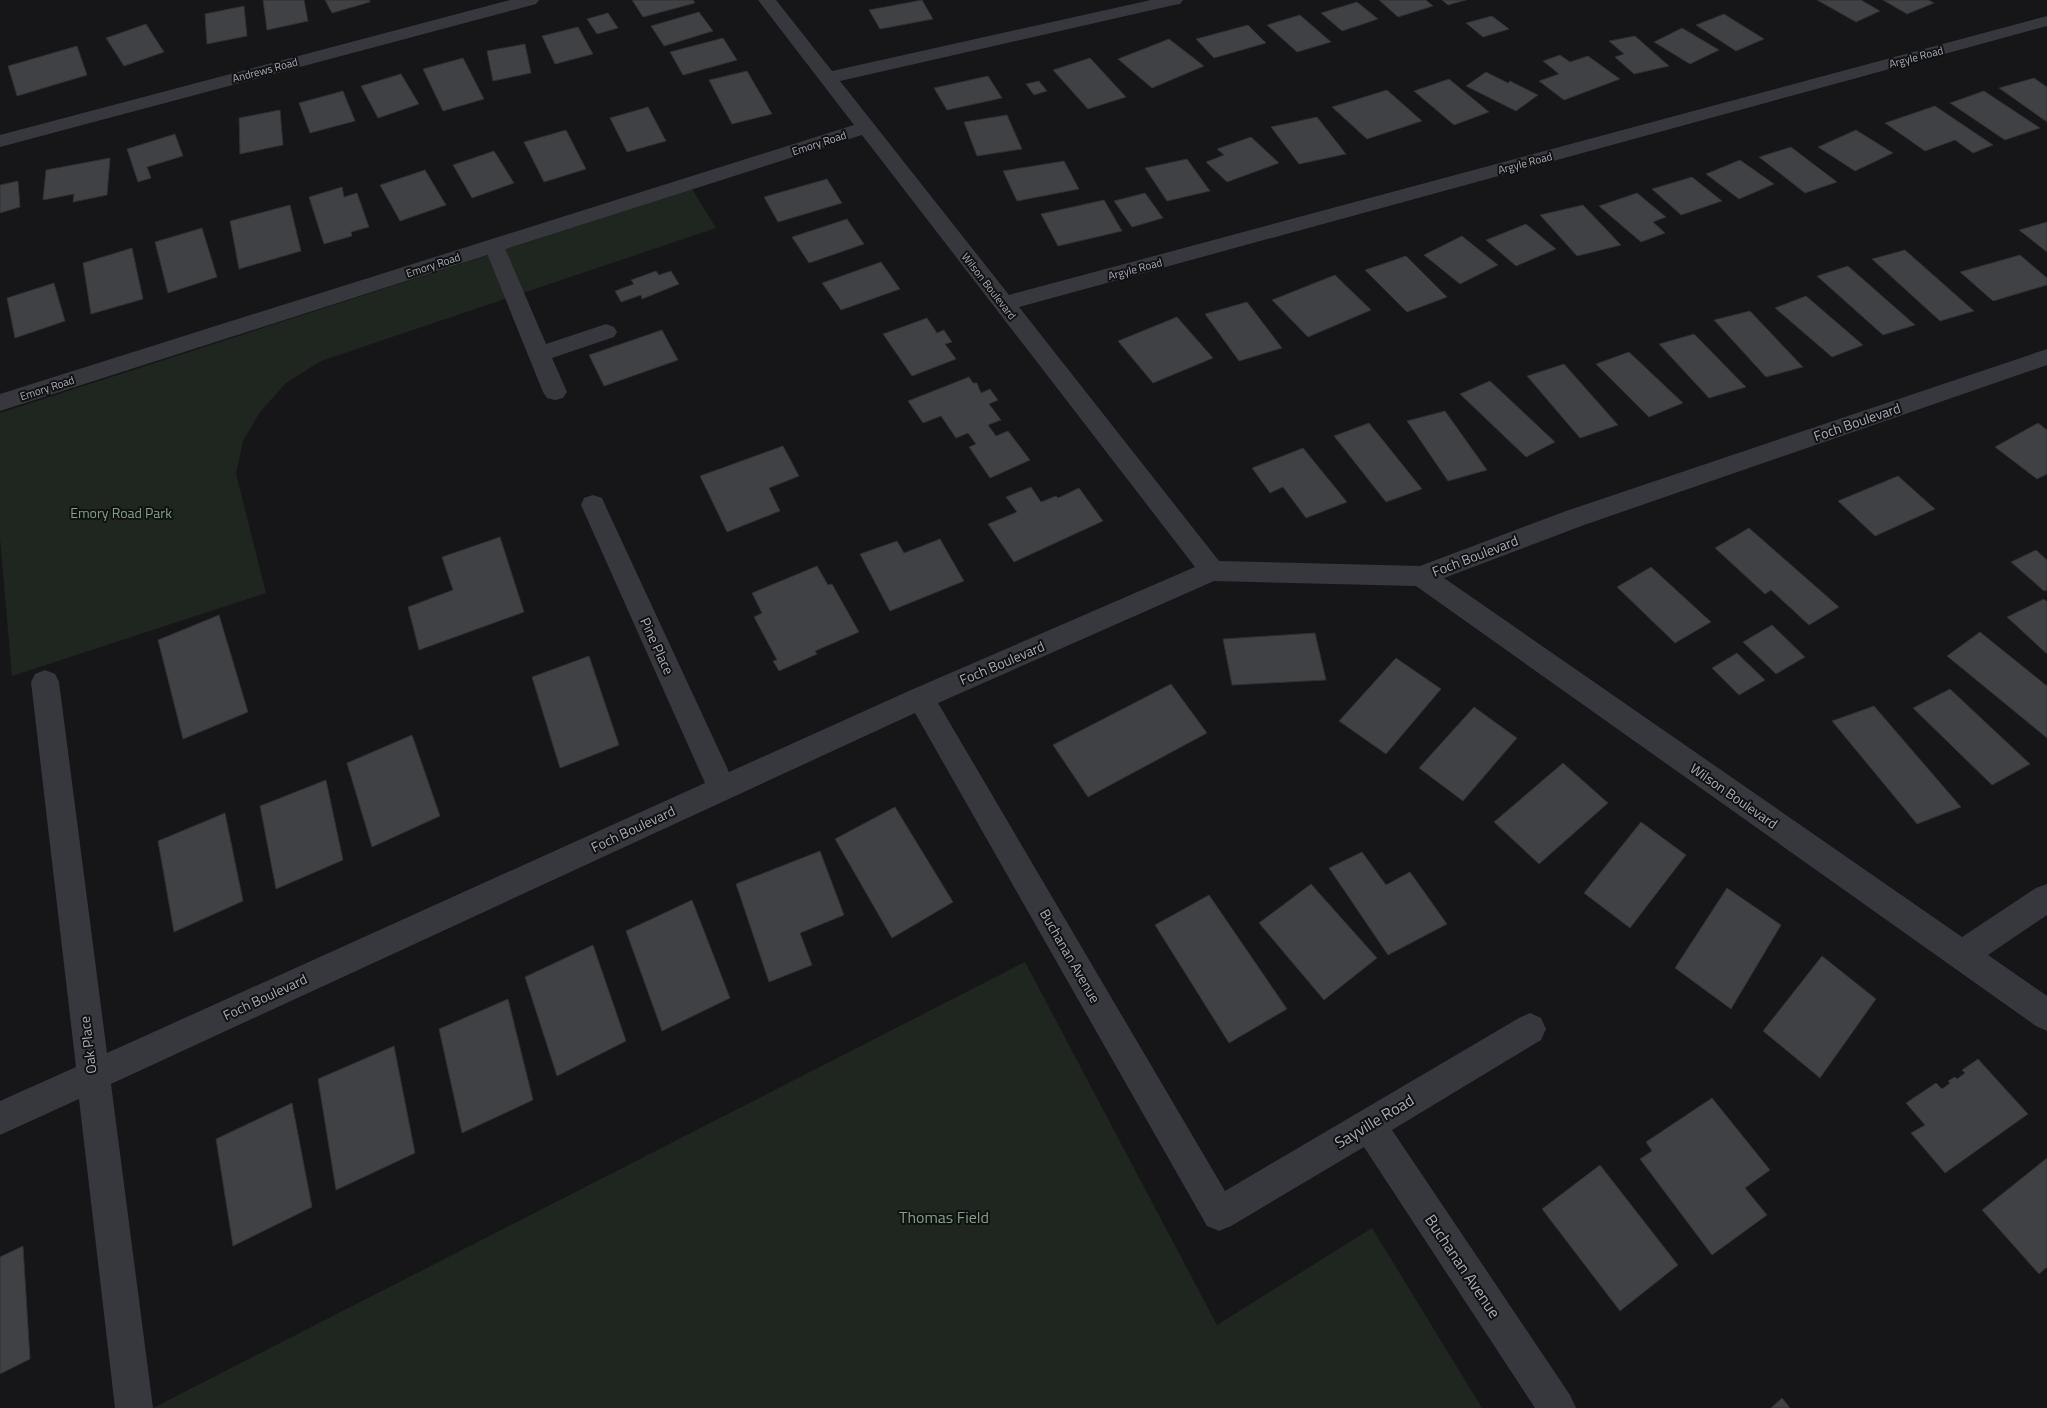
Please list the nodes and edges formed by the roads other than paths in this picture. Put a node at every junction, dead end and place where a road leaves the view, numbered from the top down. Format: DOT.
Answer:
graph roads {
  1 [pos="530,0"];
  2 [pos="767,0"];
  3 [pos="1174,0"];
  4 [pos="2047,21"];
  5 [pos="828,78"];
  6 [pos="866,128"];
  7 [pos="0,141"];
  8 [pos="494,246"];
  9 [pos="1004,304"];
  10 [pos="606,332"];
  11 [pos="539,354"];
  12 [pos="2047,357"];
  13 [pos="555,392"];
  14 [pos="0,403"];
  15 [pos="593,505"];
  16 [pos="1212,572"];
  17 [pos="1421,576"];
  18 [pos="45,682"];
  19 [pos="921,698"];
  20 [pos="722,788"];
  21 [pos="2047,898"];
  22 [pos="1961,955"];
  23 [pos="2047,1015"];
  24 [pos="1530,1029"];
  25 [pos="92,1076"];
  26 [pos="0,1118"];
  27 [pos="1369,1125"];
  28 [pos="1219,1214"];
  29 [pos="134,1408"];
  30 [pos="1557,1408"];
  1 -- 7 [label="street, Andrews Road"];
  2 -- 5 [label="street, Wilson Boulevard"];
  3 -- 5 [label="street"];
  4 -- 9 [label="street, Argyle Road"];
  5 -- 6 [label="street, Wilson Boulevard"];
  6 -- 8 [label="street, Emory Road"];
  6 -- 9 [label="street, Wilson Boulevard"];
  8 -- 11 [label="street"];
  8 -- 14 [label="street, Emory Road"];
  9 -- 16 [label="street, Wilson Boulevard"];
  10 -- 11 [label="street"];
  11 -- 13 [label="street"];
  12 -- 17 [label="street, Foch Boulevard"];
  15 -- 20 [label="street, Pine Place"];
  16 -- 17 [label="street, Foch Boulevard"];
  16 -- 19 [label="street, Foch Boulevard"];
  17 -- 22 [label="street, Wilson Boulevard"];
  18 -- 25 [label="street, Oak Place"];
  19 -- 20 [label="street, Foch Boulevard"];
  19 -- 28 [label="street, Buchanan Avenue"];
  20 -- 25 [label="street, Foch Boulevard"];
  21 -- 22 [label="street"];
  22 -- 23 [label="street, Wilson Boulevard"];
  24 -- 27 [label="street, Sayville Road"];
  25 -- 26 [label="street, Foch Boulevard"];
  25 -- 29 [label="street, Oak Place"];
  27 -- 28 [label="street, Sayville Road"];
  27 -- 30 [label="street, Buchanan Avenue"];
}
